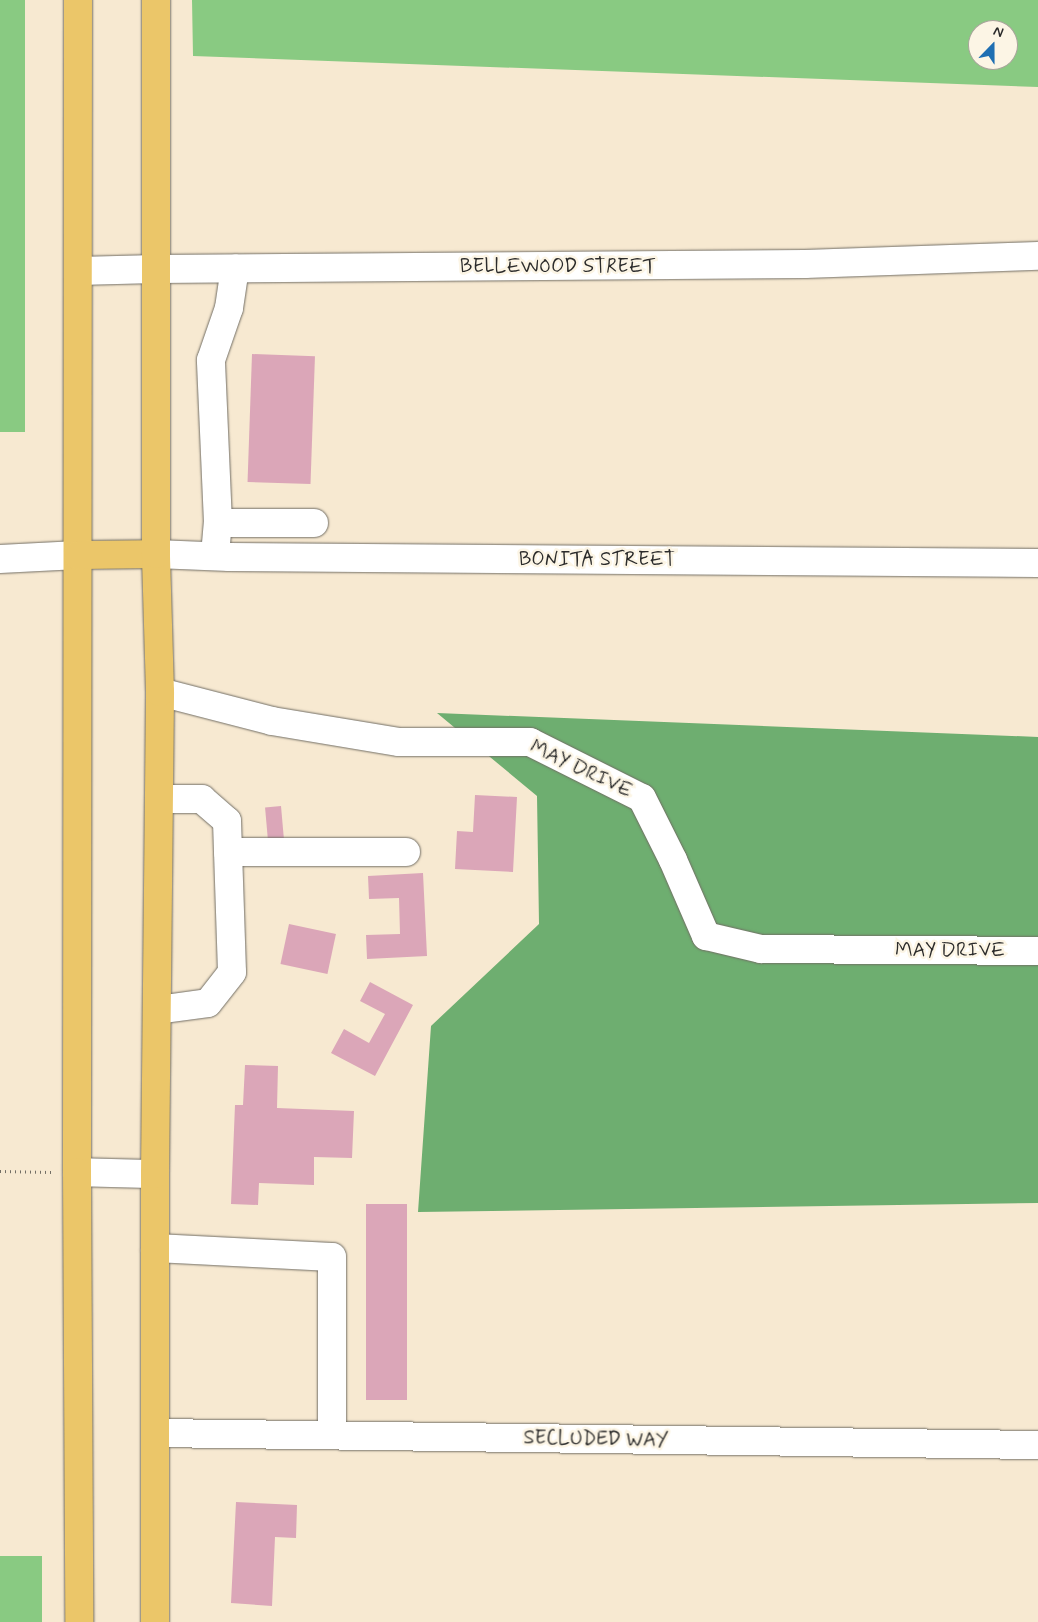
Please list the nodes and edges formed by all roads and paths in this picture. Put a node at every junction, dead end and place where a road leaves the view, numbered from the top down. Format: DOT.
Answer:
graph roads {
  1 [pos="78,0"];
  2 [pos="156,0"];
  3 [pos="1038,256"];
  4 [pos="156,268"];
  5 [pos="235,268"];
  6 [pos="78,271"];
  7 [pos="218,523"];
  8 [pos="314,523"];
  9 [pos="78,554"];
  10 [pos="156,554"];
  11 [pos="215,555"];
  12 [pos="0,559"];
  13 [pos="1038,562"];
  14 [pos="160,692"];
  15 [pos="159,799"];
  16 [pos="228,852"];
  17 [pos="406,852"];
  18 [pos="1038,951"];
  19 [pos="157,1010"];
  20 [pos="0,1171"];
  21 [pos="77,1172"];
  22 [pos="155,1174"];
  23 [pos="155,1248"];
  24 [pos="155,1432"];
  25 [pos="332,1435"];
  26 [pos="1038,1445"];
  27 [pos="79,1622"];
  28 [pos="155,1622"];
  1 -- 6 [label="main road"];
  2 -- 4 [label="main road"];
  3 -- 5 [label="street, BELLEWOOD STREET"];
  4 -- 5 [label="street, BELLEWOOD STREET"];
  4 -- 6 [label="street, BELLEWOOD STREET"];
  4 -- 10 [label="main road"];
  5 -- 7 [label="street"];
  6 -- 9 [label="main road"];
  7 -- 8 [label="street"];
  7 -- 11 [label="street"];
  9 -- 10 [label="main road"];
  9 -- 12 [label="street"];
  9 -- 21 [label="main road"];
  10 -- 11 [label="street, BONITA STREET"];
  10 -- 14 [label="main road"];
  11 -- 13 [label="street, BONITA STREET"];
  14 -- 15 [label="main road"];
  14 -- 18 [label="street, MAY DRIVE"];
  15 -- 16 [label="street"];
  15 -- 19 [label="main road"];
  16 -- 17 [label="street"];
  16 -- 19 [label="street"];
  19 -- 22 [label="main road"];
  20 -- 21 [label="path"];
  21 -- 22 [label="street"];
  21 -- 27 [label="main road"];
  22 -- 23 [label="main road"];
  23 -- 24 [label="main road"];
  23 -- 25 [label="street"];
  24 -- 25 [label="street, SECLUDED WAY"];
  24 -- 28 [label="main road"];
  25 -- 26 [label="street, SECLUDED WAY"];
}
